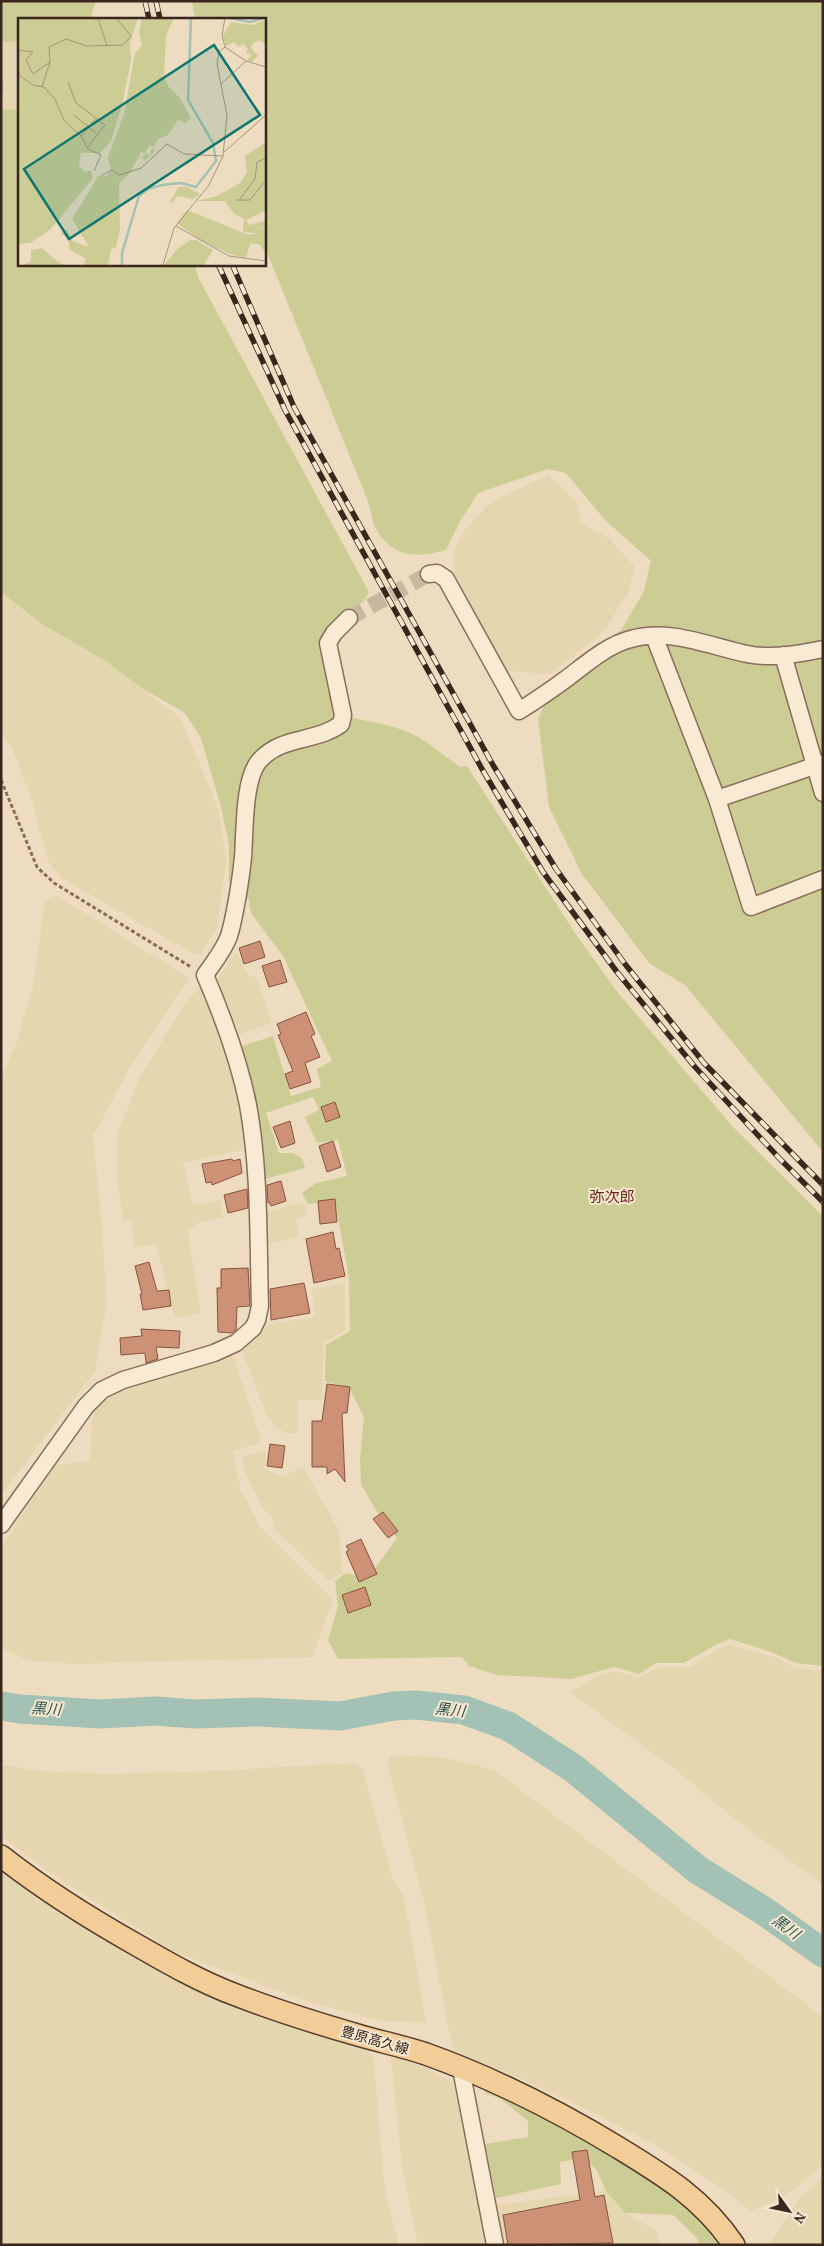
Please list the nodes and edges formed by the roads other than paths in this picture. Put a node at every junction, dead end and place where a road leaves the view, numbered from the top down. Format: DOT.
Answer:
graph roads {
  1 [pos="429,574"];
  2 [pos="349,618"];
  3 [pos="654,636"];
  4 [pos="823,649"];
  5 [pos="784,655"];
  6 [pos="818,764"];
  7 [pos="823,792"];
  8 [pos="717,799"];
  9 [pos="823,878"];
  10 [pos="1,1525"];
  11 [pos="1,1856"];
  12 [pos="461,2069"];
  13 [pos="495,2245"];
  14 [pos="734,2245"];
  1 -- 3 [label="street"];
  2 -- 10 [label="street"];
  3 -- 5 [label="street"];
  3 -- 8 [label="street"];
  4 -- 5 [label="street"];
  5 -- 6 [label="street"];
  6 -- 7 [label="street"];
  6 -- 8 [label="street"];
  8 -- 9 [label="street"];
  11 -- 12 [label="main road, 豊原高久線"];
  12 -- 13 [label="street"];
  12 -- 14 [label="main road, 豊原高久線"];
}
